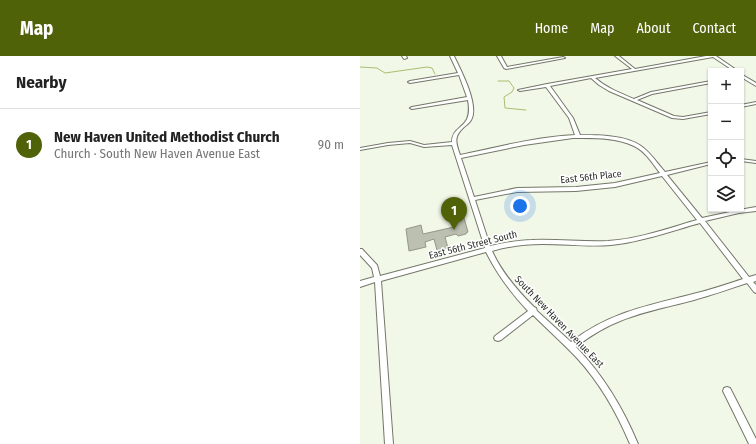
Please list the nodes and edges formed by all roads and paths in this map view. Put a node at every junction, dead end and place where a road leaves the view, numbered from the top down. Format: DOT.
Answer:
graph roads {
  1 [pos="452,56"];
  2 [pos="499,56"];
  3 [pos="617,56"];
  4 [pos="713,56"];
  5 [pos="562,57"];
  6 [pos="731,68"];
  7 [pos="635,70"];
  8 [pos="460,74"];
  9 [pos="592,77"];
  10 [pos="744,77"];
  11 [pos="410,82"];
  12 [pos="708,83"];
  13 [pos="546,85"];
  14 [pos="756,85"];
  15 [pos="520,90"];
  16 [pos="470,98"];
  17 [pos="634,100"];
  18 [pos="756,103"];
  19 [pos="744,105"];
  20 [pos="412,108"];
  21 [pos="708,113"];
  22 [pos="578,136"];
  23 [pos="454,142"];
  24 [pos="360,149"];
  25 [pos="459,157"];
  26 [pos="744,160"];
  27 [pos="756,162"];
  28 [pos="708,163"];
  29 [pos="664,174"];
  30 [pos="472,199"];
  31 [pos="756,209"];
  32 [pos="702,221"];
  33 [pos="488,249"];
  34 [pos="360,251"];
  35 [pos="756,278"];
  36 [pos="378,279"];
  37 [pos="748,280"];
  38 [pos="360,284"];
  39 [pos="756,290"];
  40 [pos="534,310"];
  41 [pos="498,338"];
  42 [pos="571,347"];
  43 [pos="727,391"];
  44 [pos="389,444"];
  45 [pos="634,444"];
  46 [pos="754,444"];
  1 -- 8 [label="street"];
  2 -- 5 [label="street"];
  3 -- 7 [label="street"];
  4 -- 6 [label="street"];
  4 -- 7 [label="street"];
  7 -- 9 [label="street"];
  8 -- 11 [label="street"];
  8 -- 16 [label="street"];
  9 -- 13 [label="street"];
  9 -- 17 [label="street"];
  10 -- 14 [label="street"];
  12 -- 17 [label="street"];
  13 -- 15 [label="street"];
  13 -- 22 [label="street"];
  16 -- 20 [label="street"];
  16 -- 23 [label="street"];
  17 -- 21 [label="street"];
  18 -- 19 [label="street"];
  22 -- 25 [label="street"];
  22 -- 29 [label="street"];
  23 -- 24 [label="street"];
  23 -- 25 [label="street, South New Haven Avenue East"];
  25 -- 30 [label="street, South New Haven Avenue East"];
  26 -- 27 [label="street"];
  28 -- 29 [label="street, East 56th Place"];
  29 -- 30 [label="street, East 56th Place"];
  29 -- 32 [label="street"];
  30 -- 33 [label="street, South New Haven Avenue East"];
  31 -- 32 [label="street, East 56th Street South"];
  32 -- 33 [label="street, East 56th Street South"];
  32 -- 37 [label="street"];
  33 -- 36 [label="street, East 56th Street South"];
  33 -- 40 [label="street, South New Haven Avenue East"];
  34 -- 36 [label="street"];
  35 -- 37 [label="street"];
  36 -- 38 [label="street, East 56th Street South"];
  36 -- 44 [label="street"];
  37 -- 39 [label="street"];
  37 -- 42 [label="street"];
  40 -- 41 [label="street"];
  40 -- 42 [label="street, South New Haven Avenue East"];
  42 -- 45 [label="street, South New Haven Avenue East"];
  43 -- 46 [label="street"];
}
